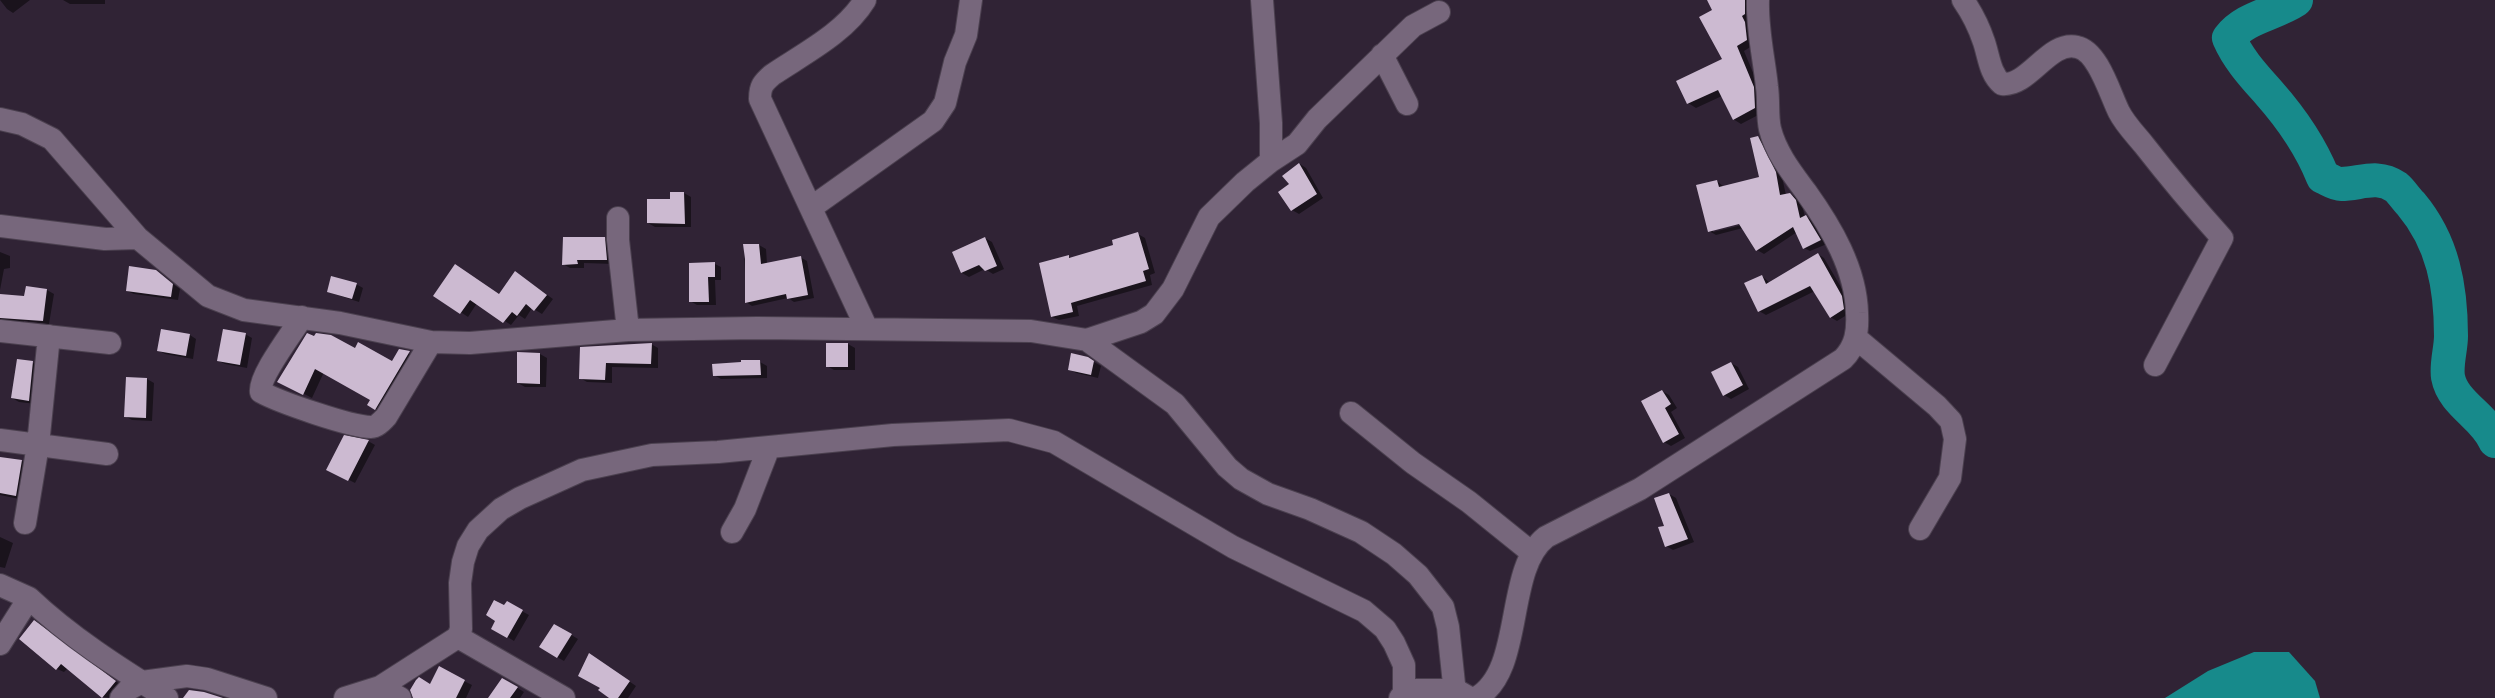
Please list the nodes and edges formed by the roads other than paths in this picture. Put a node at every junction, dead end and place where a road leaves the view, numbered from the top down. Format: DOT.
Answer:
graph roads {
  1 [pos="865,0"];
  2 [pos="971,0"];
  3 [pos="1262,0"];
  4 [pos="1758,0"];
  5 [pos="1963,0"];
  6 [pos="1440,12"];
  7 [pos="1382,55"];
  8 [pos="1407,104"];
  9 [pos="0,119"];
  10 [pos="1271,161"];
  11 [pos="812,207"];
  12 [pos="618,218"];
  13 [pos="0,226"];
  14 [pos="138,238"];
  15 [pos="302,317"];
  16 [pos="628,330"];
  17 [pos="867,330"];
  18 [pos="0,331"];
  19 [pos="49,336"];
  20 [pos="1856,338"];
  21 [pos="1087,340"];
  22 [pos="110,342"];
  23 [pos="431,342"];
  24 [pos="2155,365"];
  25 [pos="1351,413"];
  26 [pos="0,440"];
  27 [pos="38,445"];
  28 [pos="769,447"];
  29 [pos="107,454"];
  30 [pos="25,523"];
  31 [pos="1920,529"];
  32 [pos="732,532"];
  33 [pos="1531,552"];
  34 [pos="0,585"];
  35 [pos="29,598"];
  36 [pos="458,637"];
  37 [pos="0,644"];
  38 [pos="142,682"];
  39 [pos="380,687"];
  40 [pos="1402,695"];
  41 [pos="1468,696"];
  42 [pos="121,698"];
  43 [pos="167,698"];
  44 [pos="266,698"];
  45 [pos="345,698"];
  46 [pos="400,698"];
  47 [pos="564,698"];
  1 -- 11 [label="street"];
  2 -- 11 [label="street"];
  3 -- 10 [label="street"];
  4 -- 20 [label="street"];
  5 -- 24 [label="street"];
  6 -- 7 [label="street"];
  7 -- 8 [label="street"];
  7 -- 10 [label="street"];
  9 -- 14 [label="street"];
  10 -- 21 [label="street"];
  11 -- 17 [label="street"];
  12 -- 16 [label="street"];
  13 -- 14 [label="street"];
  14 -- 15 [label="street"];
  15 -- 23 [label="street"];
  15 -- 23 [label="street"];
  16 -- 17 [label="street"];
  16 -- 23 [label="street"];
  17 -- 21 [label="street"];
  18 -- 19 [label="street"];
  19 -- 22 [label="street"];
  19 -- 27 [label="street"];
  20 -- 31 [label="street"];
  20 -- 33 [label="street"];
  21 -- 41 [label="street"];
  25 -- 33 [label="street"];
  26 -- 27 [label="street"];
  27 -- 29 [label="street"];
  27 -- 30 [label="street"];
  28 -- 32 [label="street"];
  28 -- 36 [label="street"];
  28 -- 40 [label="street"];
  33 -- 41 [label="street"];
  34 -- 35 [label="street"];
  35 -- 37 [label="street"];
  35 -- 38 [label="street"];
  36 -- 39 [label="street"];
  36 -- 47 [label="street"];
  38 -- 42 [label="street"];
  38 -- 43 [label="street"];
  38 -- 44 [label="street"];
  39 -- 45 [label="street"];
  39 -- 46 [label="street"];
  40 -- 41 [label="street"];
}
